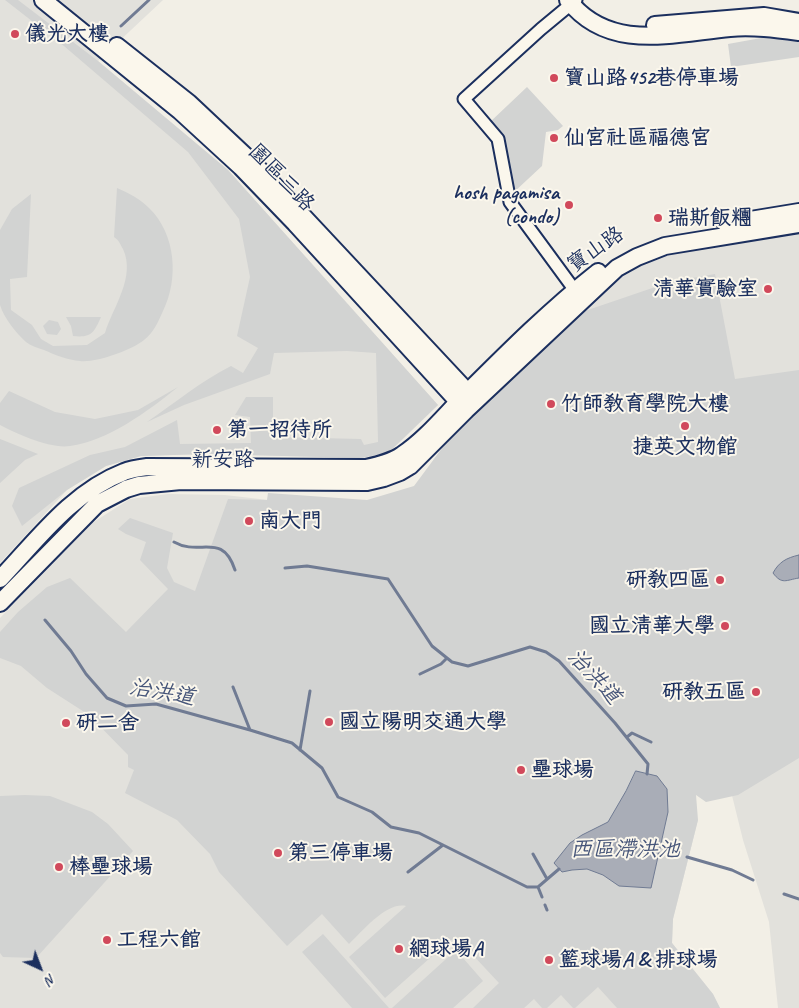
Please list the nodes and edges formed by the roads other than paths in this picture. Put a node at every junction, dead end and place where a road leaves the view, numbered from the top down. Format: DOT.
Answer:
graph roads {
  1 [pos="42,0"];
  2 [pos="60,0"];
  3 [pos="573,1"];
  4 [pos="799,22"];
  5 [pos="799,32"];
  6 [pos="799,212"];
  7 [pos="799,224"];
  8 [pos="579,296"];
  9 [pos="467,401"];
  10 [pos="0,579"];
  11 [pos="0,603"];
  1 -- 9 [label="street, 園區三路"];
  2 -- 9 [label="street, 園區三路"];
  3 -- 4 [label="street"];
  3 -- 5 [label="street"];
  3 -- 8 [label="street"];
  6 -- 8 [label="street, 寶山路"];
  7 -- 8 [label="street, 寶山路"];
  8 -- 9 [label="street, 寶山路"];
  9 -- 10 [label="street, 新安路"];
  9 -- 11 [label="street, 新安路"];
}
